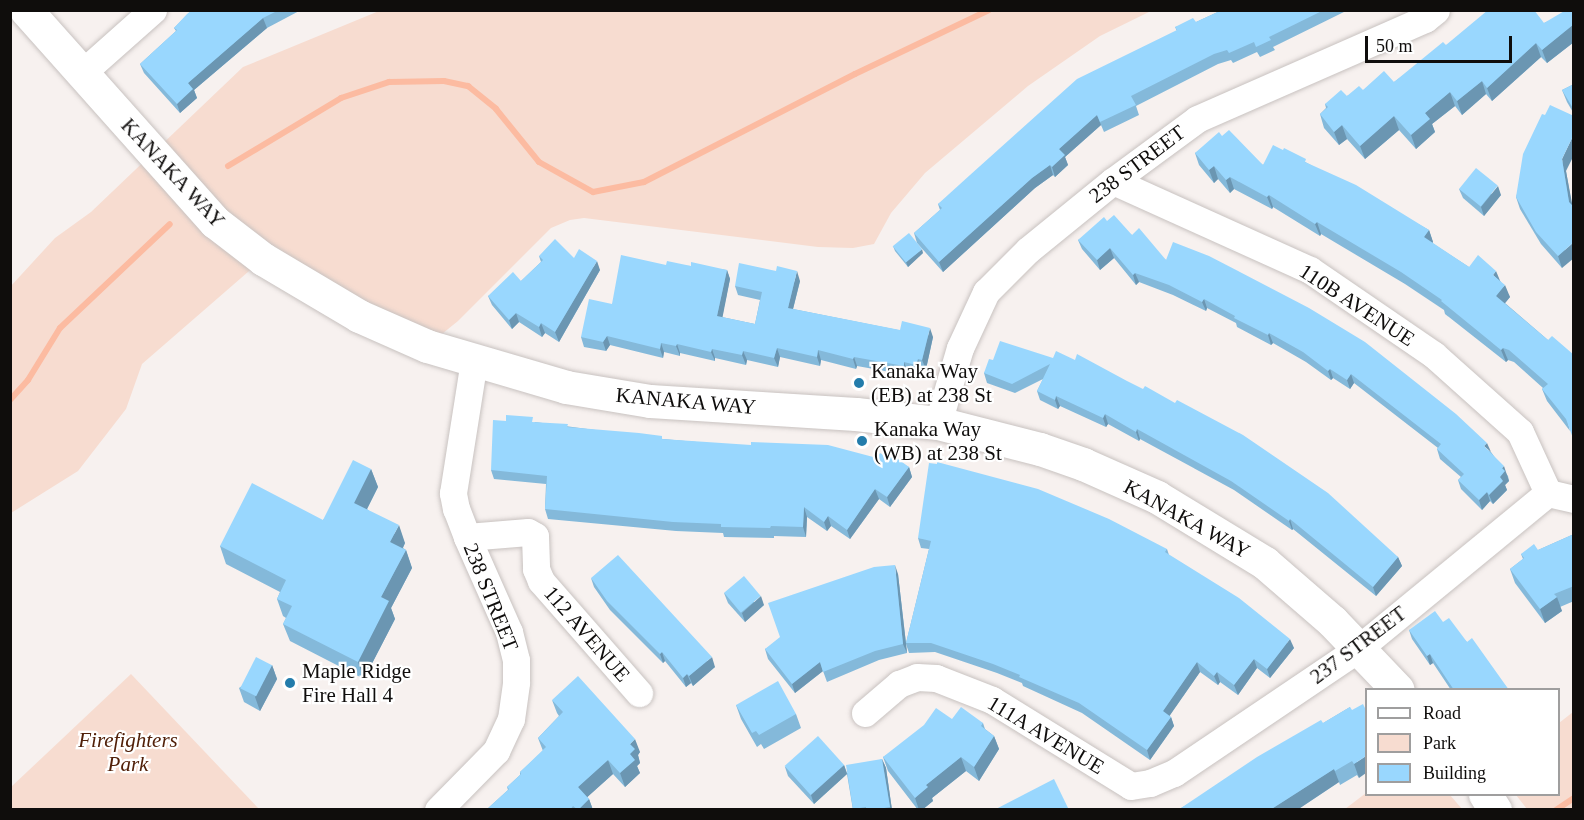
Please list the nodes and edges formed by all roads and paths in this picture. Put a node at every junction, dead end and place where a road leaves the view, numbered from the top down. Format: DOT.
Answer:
graph roads {
  1 [pos="26,10"];
  2 [pos="153,10"];
  3 [pos="1436,10"];
  4 [pos="82,73"];
  5 [pos="1113,181"];
  6 [pos="474,361"];
  7 [pos="938,423"];
  8 [pos="1561,496"];
  9 [pos="467,537"];
  10 [pos="1359,648"];
  11 [pos="1396,688"];
  12 [pos="639,693"];
  13 [pos="865,713"];
  14 [pos="1131,786"];
  15 [pos="1486,796"];
  16 [pos="438,810"];
  17 [pos="1495,810"];
  1 -- 4 [label="main road, KANAKA WAY"];
  2 -- 4 [label="street"];
  3 -- 5 [label="street, 238 STREET"];
  4 -- 6 [label="main road, KANAKA WAY"];
  5 -- 7 [label="street, 238 STREET"];
  5 -- 8 [label="street, 110B AVENUE"];
  6 -- 7 [label="main road, KANAKA WAY"];
  6 -- 9 [label="street, 238 STREET"];
  7 -- 10 [label="main road, KANAKA WAY"];
  8 -- 10 [label="street, 237 STREET"];
  9 -- 12 [label="street, 112 AVENUE"];
  9 -- 16 [label="street, 238 STREET"];
  10 -- 11 [label="main road, KANAKA WAY"];
  10 -- 14 [label="street, 237 STREET"];
  13 -- 14 [label="street, 111A AVENUE"];
  15 -- 17 [label="main road"];
}
